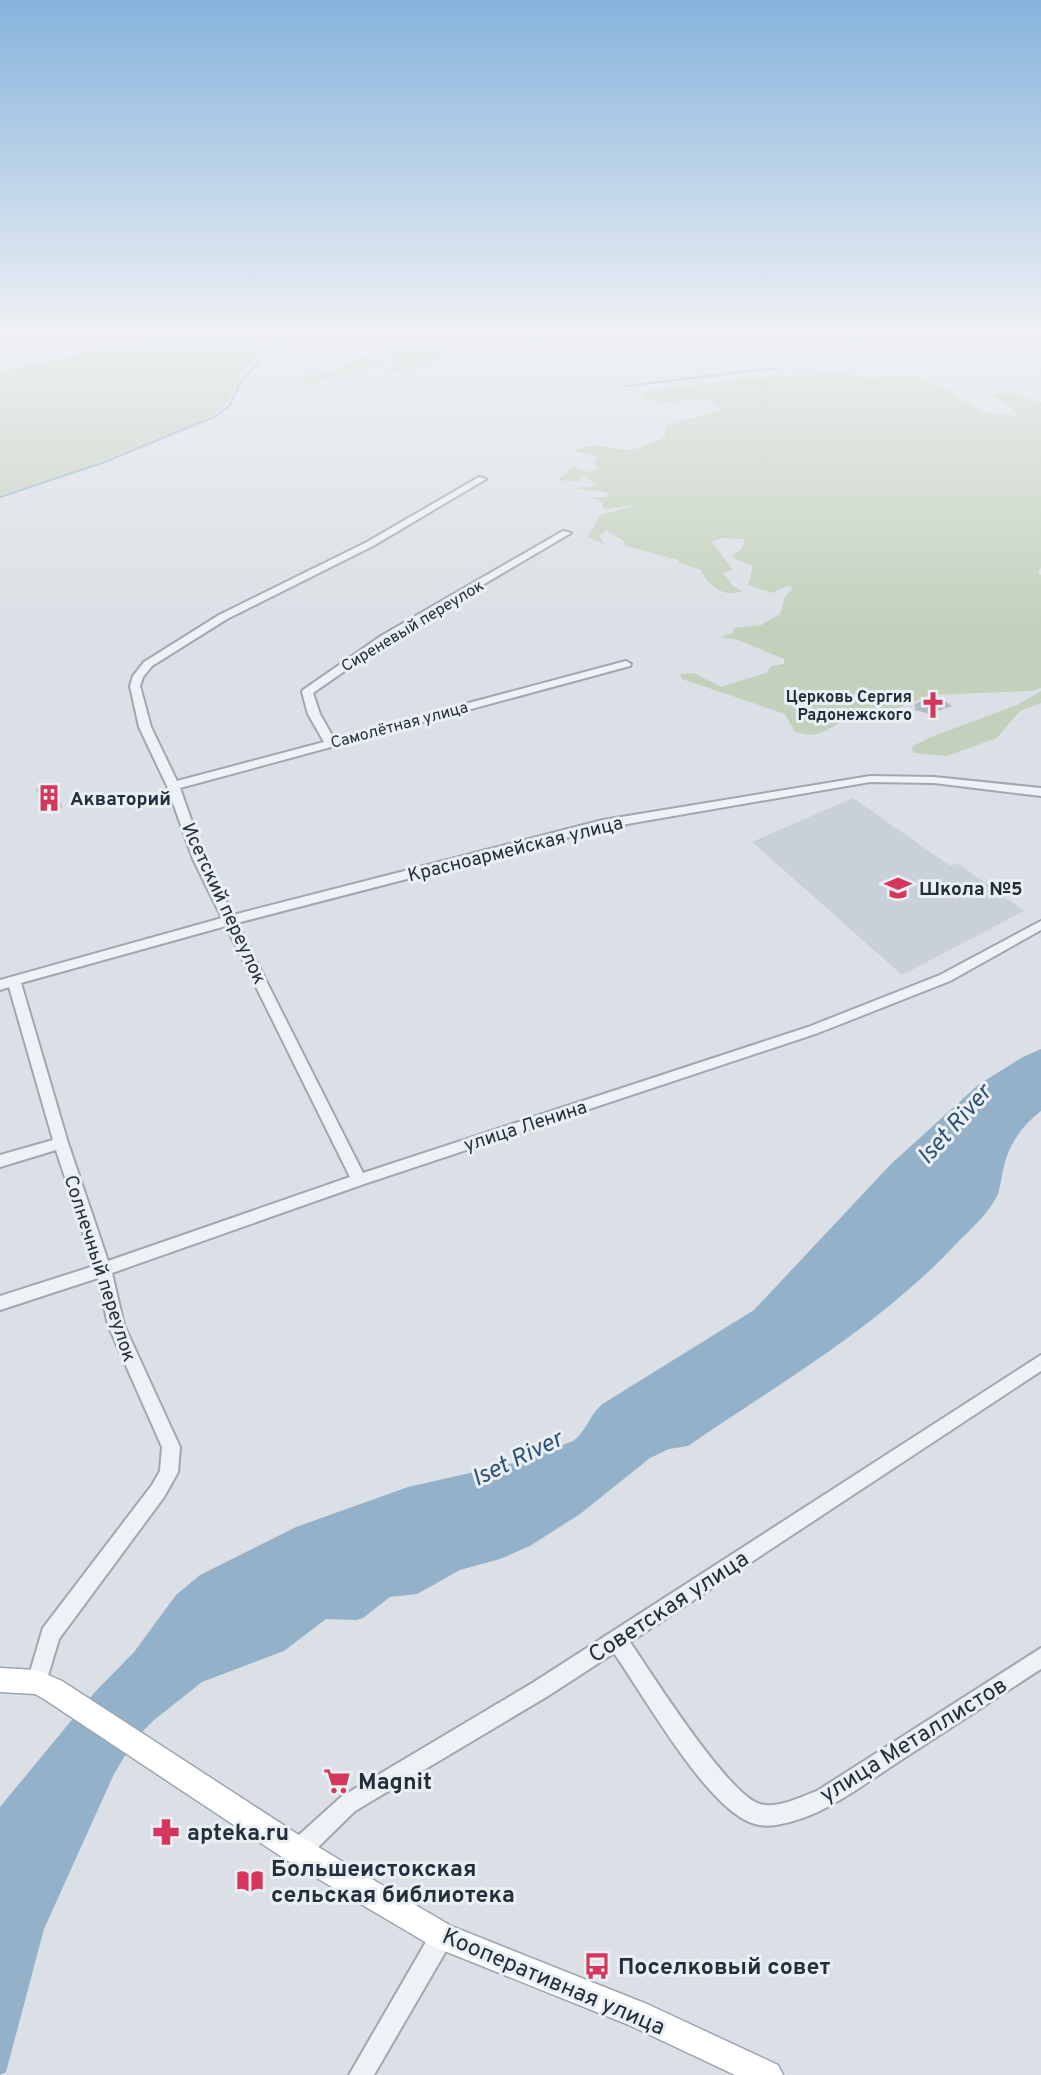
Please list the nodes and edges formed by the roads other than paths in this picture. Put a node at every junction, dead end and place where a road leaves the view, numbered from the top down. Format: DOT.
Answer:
graph roads {
  1 [pos="482,479"];
  2 [pos="566,533"];
  3 [pos="626,664"];
  4 [pos="330,742"];
  5 [pos="173,786"];
  6 [pos="1041,792"];
  7 [pos="231,920"];
  8 [pos="1041,925"];
  9 [pos="7,983"];
  10 [pos="61,1143"];
  11 [pos="0,1161"];
  12 [pos="359,1180"];
  13 [pos="102,1270"];
  14 [pos="0,1303"];
  15 [pos="1041,1362"];
  16 [pos="616,1639"];
  17 [pos="1041,1658"];
  18 [pos="0,1680"];
  19 [pos="45,1686"];
  20 [pos="298,1851"];
  21 [pos="442,1936"];
  22 [pos="360,2075"];
  23 [pos="768,2075"];
  1 -- 5 [label="street, Исетский переулок"];
  2 -- 4 [label="street, Сиреневый переулок"];
  3 -- 4 [label="street, Самолётная улица"];
  4 -- 5 [label="street, Самолётная улица"];
  5 -- 7 [label="street, Исетский переулок"];
  6 -- 7 [label="street, Красноармейская улица"];
  7 -- 9 [label="street, Красноармейская улица"];
  7 -- 12 [label="street, Исетский переулок"];
  8 -- 12 [label="street, улица Ленина"];
  9 -- 10 [label="street, Солнечный переулок"];
  10 -- 11 [label="street"];
  10 -- 13 [label="street, Солнечный переулок"];
  12 -- 13 [label="street, улица Ленина"];
  13 -- 14 [label="street, улица Ленина"];
  13 -- 19 [label="street, Солнечный переулок"];
  15 -- 16 [label="street, Советская улица"];
  16 -- 17 [label="street, улица Металлистов"];
  16 -- 20 [label="street, Советская улица"];
  18 -- 19 [label="main road"];
  19 -- 20 [label="main road, Кооперативная улица"];
  20 -- 21 [label="main road, Кооперативная улица"];
  21 -- 22 [label="street"];
  21 -- 23 [label="main road, Кооперативная улица"];
}
